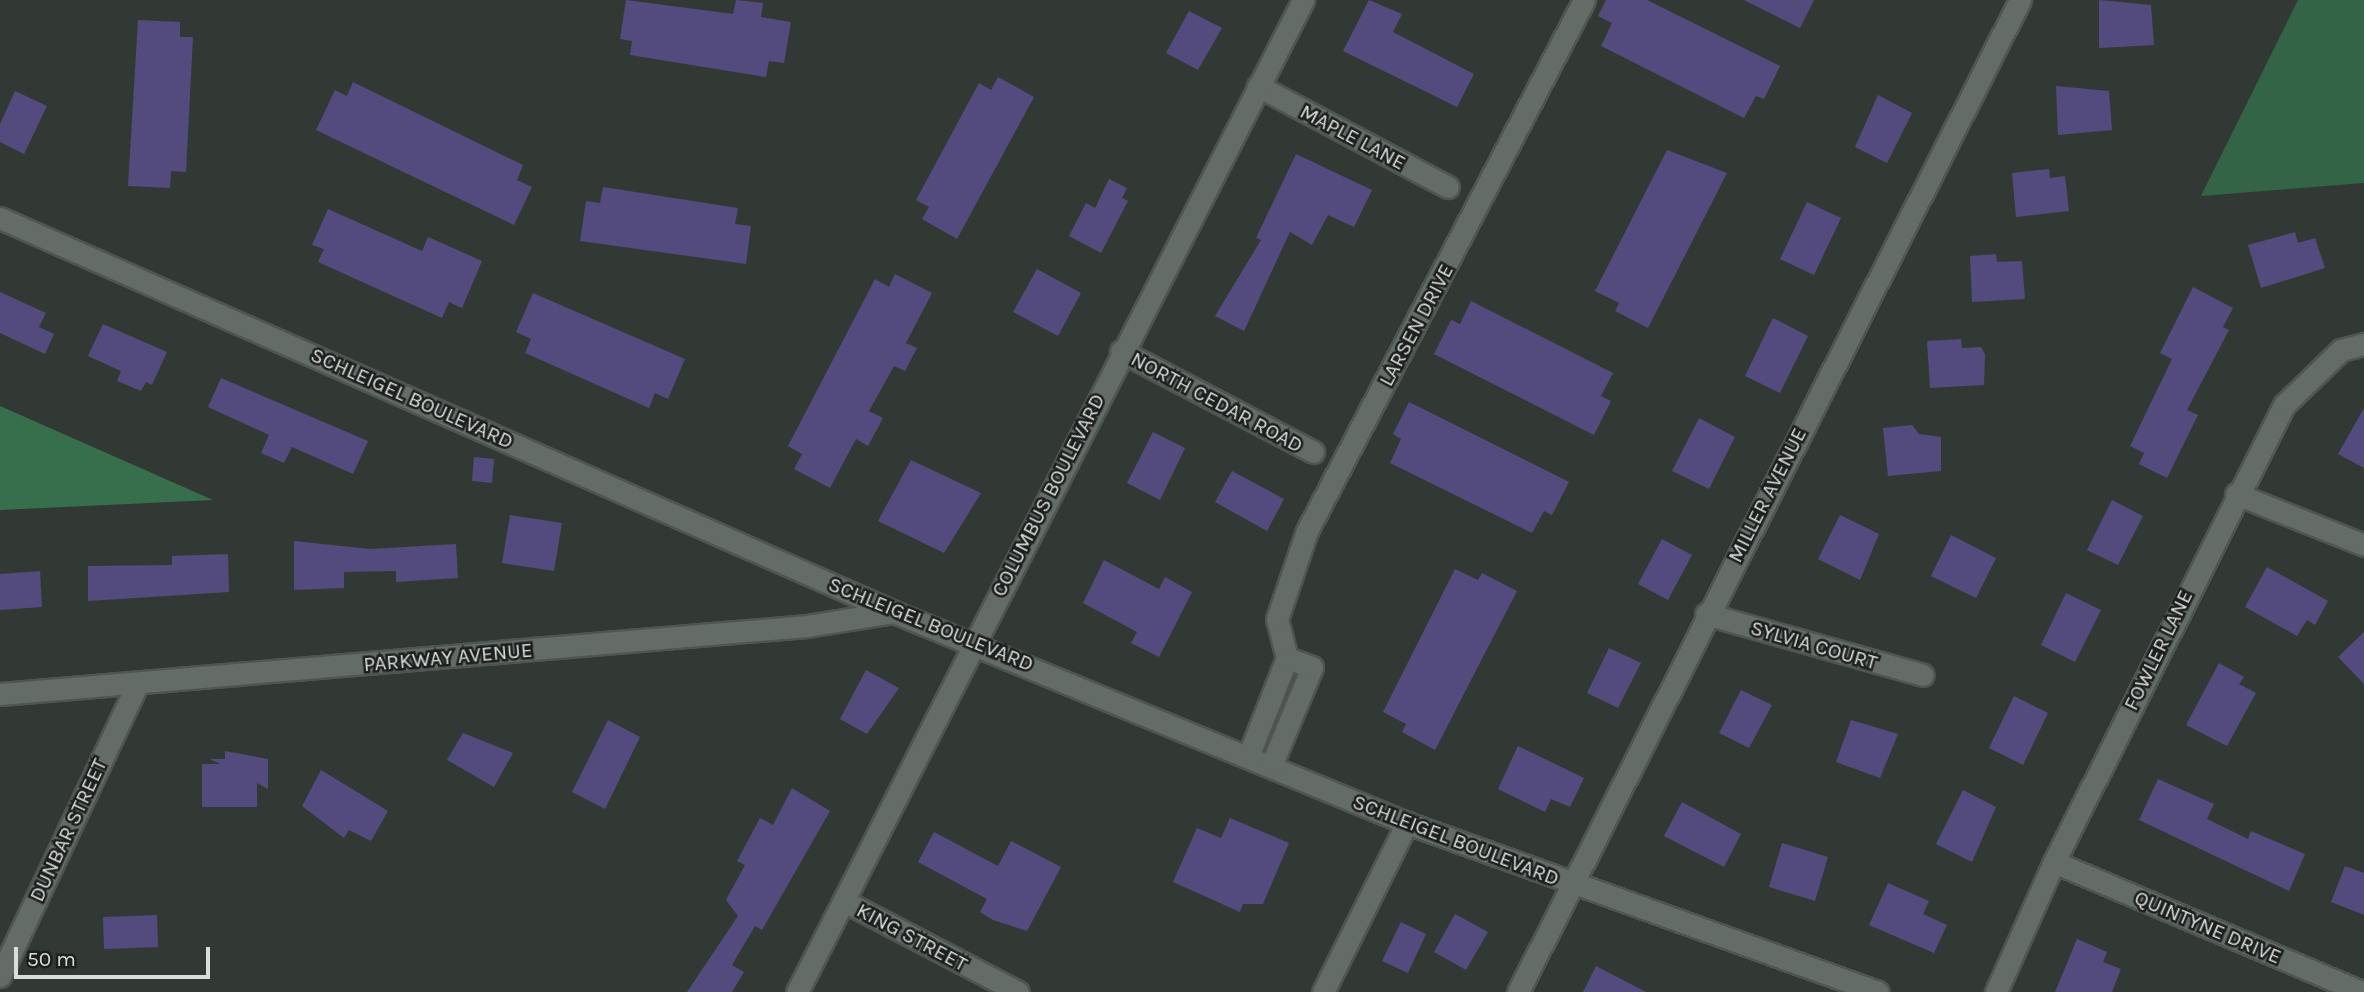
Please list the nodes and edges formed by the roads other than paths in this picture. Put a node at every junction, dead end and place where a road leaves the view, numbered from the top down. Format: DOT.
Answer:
graph roads {
  1 [pos="1303,0"];
  2 [pos="1584,0"];
  3 [pos="2020,0"];
  4 [pos="1258,86"];
  5 [pos="1448,187"];
  6 [pos="0,218"];
  7 [pos="2364,344"];
  8 [pos="1121,351"];
  9 [pos="1313,452"];
  10 [pos="2236,494"];
  11 [pos="2364,545"];
  12 [pos="894,612"];
  13 [pos="1706,614"];
  14 [pos="974,640"];
  15 [pos="1287,658"];
  16 [pos="1923,675"];
  17 [pos="137,685"];
  18 [pos="0,694"];
  19 [pos="1248,757"];
  20 [pos="1271,766"];
  21 [pos="1407,823"];
  22 [pos="2054,862"];
  23 [pos="1571,884"];
  24 [pos="844,901"];
  25 [pos="0,975"];
  26 [pos="797,992"];
  27 [pos="1018,992"];
  28 [pos="1323,992"];
  29 [pos="1518,992"];
  30 [pos="1878,992"];
  31 [pos="1996,992"];
  32 [pos="2361,992"];
  1 -- 4 [label="street, COLUMBUS BOULEVARD"];
  2 -- 15 [label="street, LARSEN DRIVE"];
  3 -- 13 [label="street, MILLER AVENUE"];
  4 -- 5 [label="street, MAPLE LANE"];
  4 -- 8 [label="street, COLUMBUS BOULEVARD"];
  6 -- 12 [label="street, SCHLEIGEL BOULEVARD"];
  7 -- 10 [label="street, FOWLER LANE"];
  8 -- 9 [label="street, NORTH CEDAR ROAD"];
  8 -- 14 [label="street, COLUMBUS BOULEVARD"];
  10 -- 11 [label="street"];
  10 -- 22 [label="street, FOWLER LANE"];
  12 -- 14 [label="street, SCHLEIGEL BOULEVARD"];
  12 -- 17 [label="street, PARKWAY AVENUE"];
  13 -- 16 [label="street, SYLVIA COURT"];
  13 -- 23 [label="street, MILLER AVENUE"];
  14 -- 19 [label="street, SCHLEIGEL BOULEVARD"];
  14 -- 24 [label="street, COLUMBUS BOULEVARD"];
  15 -- 19 [label="street"];
  15 -- 20 [label="street"];
  17 -- 18 [label="street, PARKWAY AVENUE"];
  17 -- 25 [label="street, DUNBAR STREET"];
  19 -- 20 [label="street, SCHLEIGEL BOULEVARD"];
  20 -- 21 [label="street, SCHLEIGEL BOULEVARD"];
  21 -- 23 [label="street, SCHLEIGEL BOULEVARD"];
  21 -- 28 [label="street"];
  22 -- 31 [label="street, FOWLER LANE"];
  22 -- 32 [label="street, QUINTYNE DRIVE"];
  23 -- 29 [label="street, MILLER AVENUE"];
  23 -- 30 [label="street, SCHLEIGEL BOULEVARD"];
  24 -- 26 [label="street, COLUMBUS BOULEVARD"];
  24 -- 27 [label="street, KING STREET"];
}
